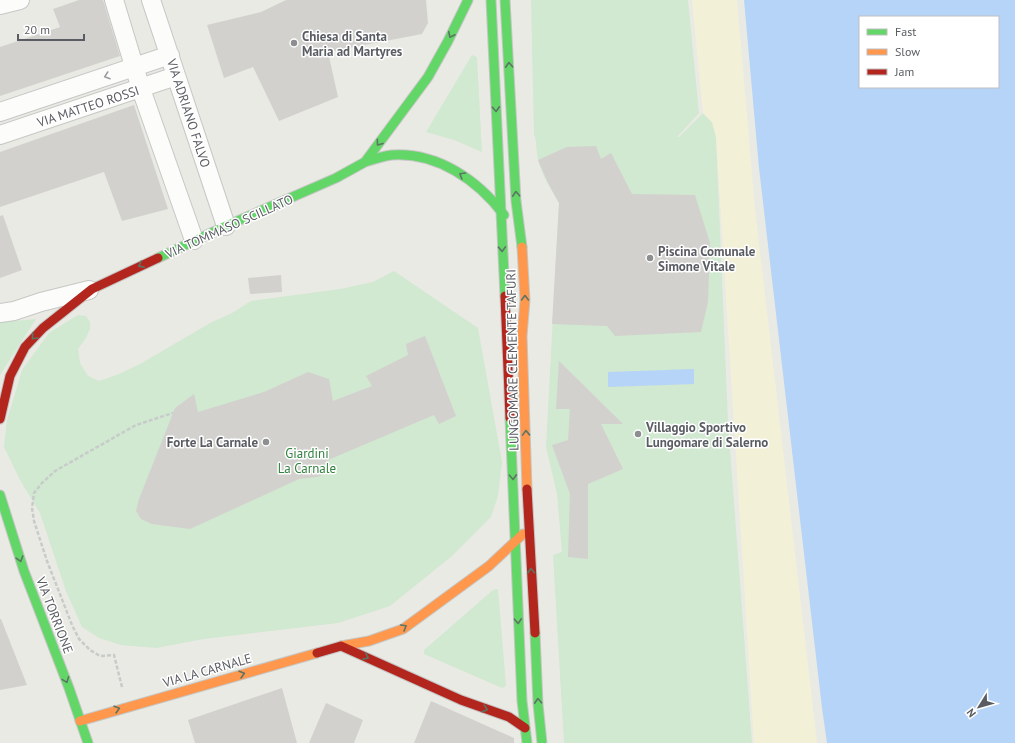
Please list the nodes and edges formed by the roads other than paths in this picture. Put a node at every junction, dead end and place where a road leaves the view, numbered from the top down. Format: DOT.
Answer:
graph roads {
  1 [pos="20,0"];
  2 [pos="114,0"];
  3 [pos="151,0"];
  4 [pos="468,0"];
  5 [pos="491,0"];
  6 [pos="504,0"];
  7 [pos="0,5"];
  8 [pos="170,55"];
  9 [pos="134,67"];
  10 [pos="176,76"];
  11 [pos="141,89"];
  12 [pos="0,112"];
  13 [pos="0,134"];
  14 [pos="365,162"];
  15 [pos="501,210"];
  16 [pos="226,226"];
  17 [pos="194,240"];
  18 [pos="512,240"];
  19 [pos="92,289"];
  20 [pos="516,306"];
  21 [pos="0,313"];
  22 [pos="522,336"];
  23 [pos="0,419"];
  24 [pos="0,495"];
  25 [pos="529,528"];
  26 [pos="6,536"];
  27 [pos="516,540"];
  28 [pos="340,646"];
  29 [pos="80,721"];
  30 [pos="525,728"];
  31 [pos="88,743"];
  32 [pos="527,743"];
  33 [pos="542,743"];
  1 -- 7 [label="street"];
  2 -- 9 [label="street"];
  3 -- 8 [label="street, VIA ADRIANO FALVO"];
  4 -- 14 [label="main road, VIA TOMMASO SCILLATO, one-way"];
  5 -- 15 [label="main road, LUNGOMARE CLEMENTE TAFURI, one-way"];
  22 -- 6 [label="main road, LUNGOMARE CLEMENTE TAFURI, one-way"];
  8 -- 9 [label="street, VIA MATTEO ROSSI"];
  8 -- 10 [label="street, VIA ADRIANO FALVO"];
  9 -- 11 [label="street"];
  9 -- 12 [label="street, VIA MATTEO ROSSI, one-way"];
  10 -- 11 [label="street, VIA MATTEO ROSSI"];
  10 -- 16 [label="street, VIA ADRIANO FALVO"];
  11 -- 13 [label="street, VIA MATTEO ROSSI"];
  11 -- 17 [label="street"];
  15 -- 14 [label="main road, VIA TOMMASO SCILLATO, one-way"];
  14 -- 16 [label="main road, VIA TOMMASO SCILLATO"];
  15 -- 18 [label="main road, VIA TOMMASO SCILLATO"];
  15 -- 27 [label="main road, LUNGOMARE CLEMENTE TAFURI, one-way"];
  16 -- 17 [label="main road, VIA TOMMASO SCILLATO"];
  17 -- 19 [label="main road, VIA TOMMASO SCILLATO, one-way"];
  19 -- 21 [label="street, VIA TOMMASO SCILLATO"];
  19 -- 23 [label="main road, VIA TOMMASO SCILLATO, one-way"];
  20 -- 22 [label="main road"];
  25 -- 22 [label="main road, LUNGOMARE CLEMENTE TAFURI, one-way"];
  24 -- 26 [label="main road, VIA TORRIONE"];
  25 -- 27 [label="main road, VIA LA CARNALE"];
  33 -- 25 [label="main road, LUNGOMARE CLEMENTE TAFURI, one-way"];
  26 -- 29 [label="main road, VIA TORRIONE, one-way"];
  28 -- 27 [label="main road, VIA LA CARNALE, one-way"];
  27 -- 30 [label="main road, LUNGOMARE CLEMENTE TAFURI, one-way"];
  29 -- 28 [label="main road, VIA LA CARNALE, one-way"];
  28 -- 30 [label="main road, one-way"];
  29 -- 31 [label="main road, VIA TORRIONE"];
  30 -- 32 [label="main road, LUNGOMARE CLEMENTE TAFURI"];
}
